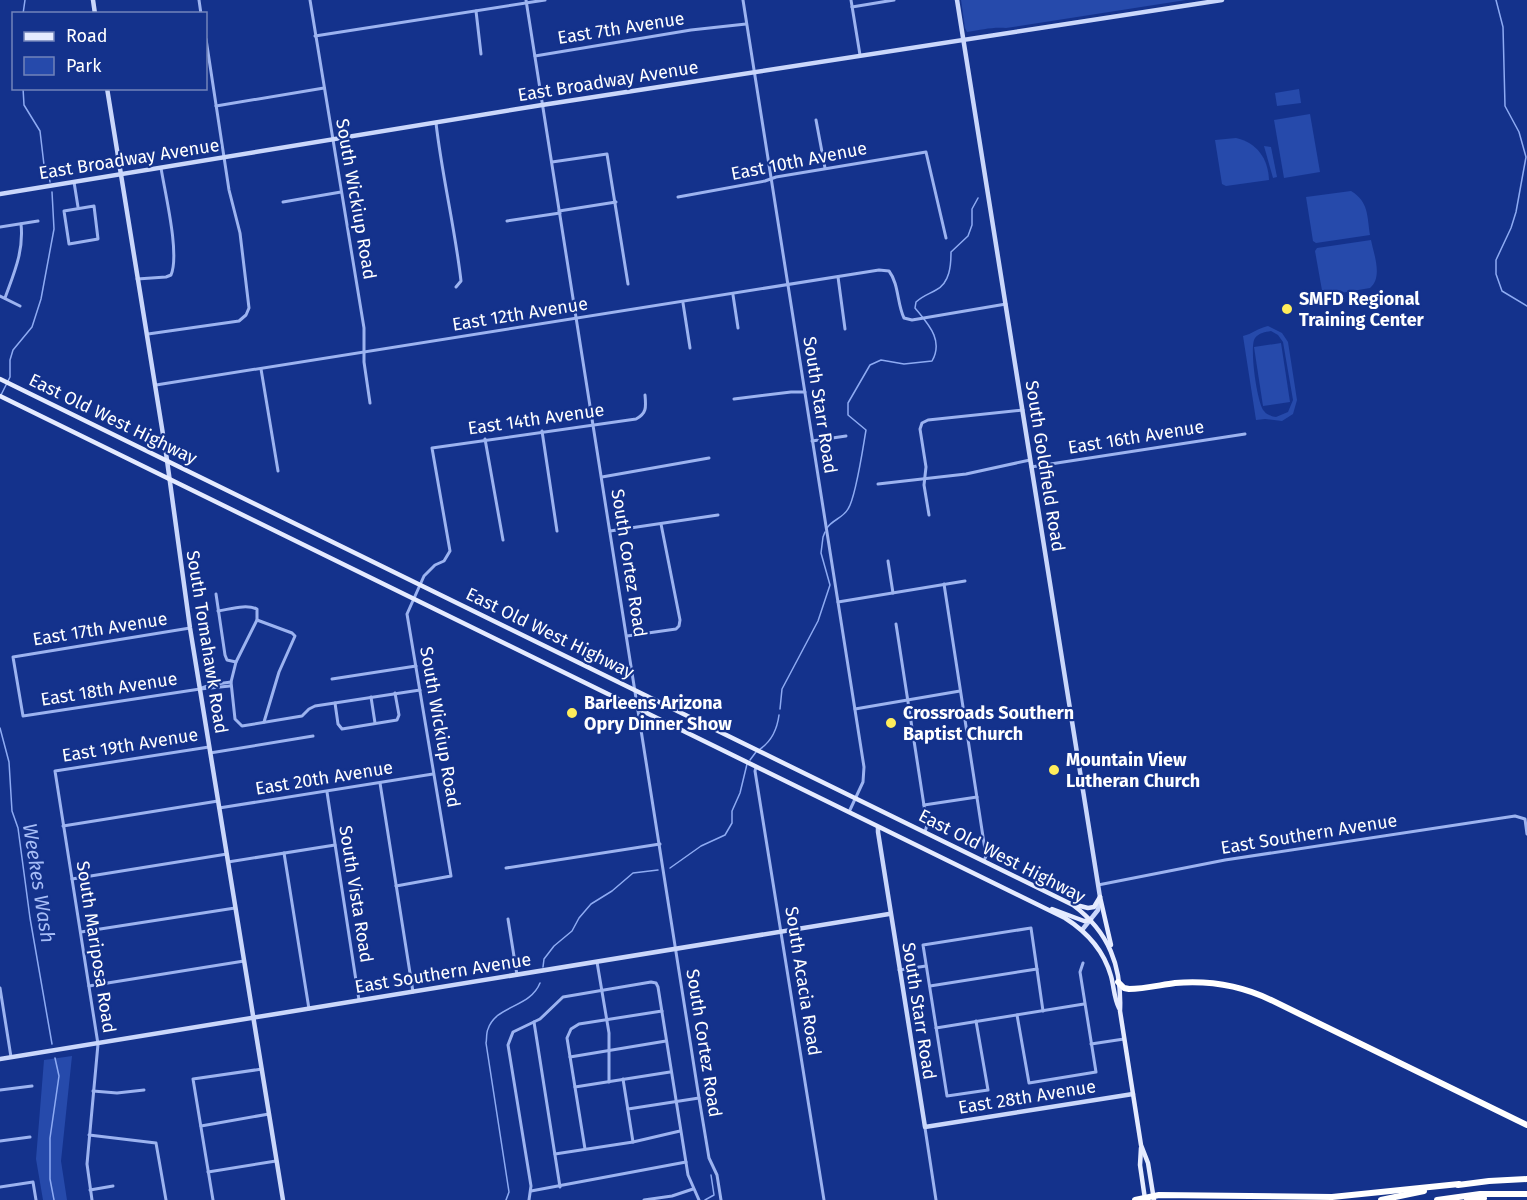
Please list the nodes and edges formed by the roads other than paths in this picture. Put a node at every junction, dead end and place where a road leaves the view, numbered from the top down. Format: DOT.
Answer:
graph roads {
  1 [pos="310,0"];
  2 [pos="545,0"];
  3 [pos="743,0"];
  4 [pos="851,0"];
  5 [pos="894,0"];
  6 [pos="957,0"];
  7 [pos="1222,0"];
  8 [pos="526,1"];
  9 [pos="852,7"];
  10 [pos="476,11"];
  11 [pos="747,24"];
  12 [pos="315,36"];
  13 [pos="964,40"];
  14 [pos="207,46"];
  15 [pos="481,54"];
  16 [pos="860,55"];
  17 [pos="535,56"];
  18 [pos="754,72"];
  19 [pos="324,88"];
  20 [pos="107,90"];
  21 [pos="542,105"];
  22 [pos="216,106"];
  23 [pos="816,120"];
  24 [pos="436,123"];
  25 [pos="331,139"];
  26 [pos="224,156"];
  27 [pos="552,163"];
  28 [pos="160,166"];
  29 [pos="825,168"];
  30 [pos="121,174"];
  31 [pos="771,179"];
  32 [pos="74,182"];
  33 [pos="341,192"];
  34 [pos="0,194"];
  35 [pos="678,196"];
  36 [pos="283,202"];
  37 [pos="616,202"];
  38 [pos="78,207"];
  39 [pos="559,212"];
  40 [pos="38,221"];
  41 [pos="507,221"];
  42 [pos="21,224"];
  43 [pos="0,227"];
  44 [pos="946,238"];
  45 [pos="838,277"];
  46 [pos="137,279"];
  47 [pos="628,284"];
  48 [pos="788,286"];
  49 [pos="456,287"];
  50 [pos="733,295"];
  51 [pos="0,296"];
  52 [pos="4,298"];
  53 [pos="683,303"];
  54 [pos="1006,304"];
  55 [pos="20,306"];
  56 [pos="576,318"];
  57 [pos="738,328"];
  58 [pos="845,329"];
  59 [pos="146,334"];
  60 [pos="690,348"];
  61 [pos="363,352"];
  62 [pos="261,369"];
  63 [pos="0,379"];
  64 [pos="154,386"];
  65 [pos="805,392"];
  66 [pos="645,395"];
  67 [pos="0,396"];
  68 [pos="734,399"];
  69 [pos="370,403"];
  70 [pos="1023,410"];
  71 [pos="593,424"];
  72 [pos="542,431"];
  73 [pos="1245,434"];
  74 [pos="846,436"];
  75 [pos="485,439"];
  76 [pos="812,441"];
  77 [pos="432,448"];
  78 [pos="709,459"];
  79 [pos="1030,460"];
  80 [pos="167,461"];
  81 [pos="1031,467"];
  82 [pos="278,471"];
  83 [pos="602,477"];
  84 [pos="926,477"];
  85 [pos="169,479"];
  86 [pos="878,484"];
  87 [pos="718,515"];
  88 [pos="929,515"];
  89 [pos="661,524"];
  90 [pos="557,531"];
  91 [pos="610,531"];
  92 [pos="503,540"];
  93 [pos="888,561"];
  94 [pos="965,581"];
  95 [pos="944,584"];
  96 [pos="421,585"];
  97 [pos="893,593"];
  98 [pos="216,594"];
  99 [pos="414,599"];
  100 [pos="838,602"];
  101 [pos="218,611"];
  102 [pos="256,620"];
  103 [pos="896,624"];
  104 [pos="190,628"];
  105 [pos="627,636"];
  106 [pos="236,662"];
  107 [pos="416,666"];
  108 [pos="332,679"];
  109 [pos="230,684"];
  110 [pos="200,689"];
  111 [pos="420,690"];
  112 [pos="635,690"];
  113 [pos="960,691"];
  114 [pos="395,693"];
  115 [pos="371,697"];
  116 [pos="907,699"];
  117 [pos="334,703"];
  118 [pos="637,708"];
  119 [pos="855,709"];
  120 [pos="22,716"];
  121 [pos="264,723"];
  122 [pos="375,723"];
  123 [pos="313,736"];
  124 [pos="210,750"];
  125 [pos="750,764"];
  126 [pos="55,771"];
  127 [pos="433,774"];
  128 [pos="380,783"];
  129 [pos="327,792"];
  130 [pos="977,797"];
  131 [pos="856,798"];
  132 [pos="218,801"];
  133 [pos="924,805"];
  134 [pos="219,808"];
  135 [pos="849,812"];
  136 [pos="63,826"];
  137 [pos="878,827"];
  138 [pos="926,832"];
  139 [pos="1527,834"];
  140 [pos="660,844"];
  141 [pos="335,845"];
  142 [pos="284,853"];
  143 [pos="226,854"];
  144 [pos="984,861"];
  145 [pos="228,862"];
  146 [pos="506,868"];
  147 [pos="72,879"];
  148 [pos="1098,885"];
  149 [pos="396,886"];
  150 [pos="1100,897"];
  151 [pos="1037,904"];
  152 [pos="1073,905"];
  153 [pos="235,908"];
  154 [pos="889,914"];
  155 [pos="508,919"];
  156 [pos="1091,920"];
  157 [pos="1082,930"];
  158 [pos="81,932"];
  159 [pos="781,932"];
  160 [pos="676,949"];
  161 [pos="1113,957"];
  162 [pos="244,961"];
  163 [pos="597,962"];
  164 [pos="1083,963"];
  165 [pos="926,966"];
  166 [pos="1037,969"];
  167 [pos="899,970"];
  168 [pos="517,975"];
  169 [pos="1118,982"];
  170 [pos="89,986"];
  171 [pos="930,986"];
  172 [pos="0,988"];
  173 [pos="602,990"];
  174 [pos="413,992"];
  175 [pos="360,1000"];
  176 [pos="1084,1004"];
  177 [pos="309,1009"];
  178 [pos="662,1011"];
  179 [pos="1043,1011"];
  180 [pos="1120,1011"];
  181 [pos="1017,1015"];
  182 [pos="254,1018"];
  183 [pos="606,1020"];
  184 [pos="534,1022"];
  185 [pos="976,1022"];
  186 [pos="936,1028"];
  187 [pos="1124,1039"];
  188 [pos="666,1041"];
  189 [pos="98,1044"];
  190 [pos="1091,1044"];
  191 [pos="609,1051"];
  192 [pos="11,1057"];
  193 [pos="570,1057"];
  194 [pos="0,1059"];
  195 [pos="262,1069"];
  196 [pos="671,1071"];
  197 [pos="623,1079"];
  198 [pos="609,1082"];
  199 [pos="32,1086"];
  200 [pos="575,1088"];
  201 [pos="0,1090"];
  202 [pos="144,1090"];
  203 [pos="93,1091"];
  204 [pos="1133,1094"];
  205 [pos="699,1098"];
  206 [pos="676,1102"];
  207 [pos="628,1109"];
  208 [pos="269,1114"];
  209 [pos="1527,1125"];
  210 [pos="201,1126"];
  211 [pos="925,1127"];
  212 [pos="681,1131"];
  213 [pos="89,1135"];
  214 [pos="30,1137"];
  215 [pos="0,1141"];
  216 [pos="633,1142"];
  217 [pos="1141,1146"];
  218 [pos="585,1149"];
  219 [pos="555,1154"];
  220 [pos="276,1161"];
  221 [pos="686,1162"];
  222 [pos="208,1172"];
  223 [pos="1527,1179"];
  224 [pos="1459,1184"];
  225 [pos="113,1186"];
  226 [pos="0,1187"];
  227 [pos="560,1187"];
  228 [pos="693,1189"];
  229 [pos="90,1190"];
  230 [pos="531,1192"];
  231 [pos="1527,1194"];
  232 [pos="1145,1198"];
  233 [pos="1154,1198"];
  234 [pos="36,1200"];
  235 [pos="92,1200"];
  236 [pos="166,1200"];
  237 [pos="213,1200"];
  238 [pos="283,1200"];
  239 [pos="529,1200"];
  240 [pos="644,1200"];
  241 [pos="699,1200"];
  242 [pos="721,1200"];
  243 [pos="824,1200"];
  244 [pos="936,1200"];
  245 [pos="1135,1200"];
  246 [pos="1381,1200"];
  247 [pos="1437,1200"];
  248 [pos="1467,1200"];
  1 -- 12 [label="street, South Wickiup Road"];
  2 -- 8 [label="street"];
  3 -- 11 [label="street, South Starr Road"];
  4 -- 9 [label="street"];
  5 -- 9 [label="street"];
  6 -- 13 [label="main road, South Goldfield Road"];
  7 -- 13 [label="main road, East Broadway Avenue"];
  8 -- 10 [label="street"];
  8 -- 17 [label="street, South Cortez Road"];
  9 -- 16 [label="street"];
  10 -- 12 [label="street"];
  10 -- 15 [label="street"];
  11 -- 17 [label="street, East 7th Avenue"];
  11 -- 18 [label="street, South Starr Road"];
  12 -- 19 [label="street, South Wickiup Road"];
  13 -- 16 [label="main road, East Broadway Avenue"];
  13 -- 54 [label="main road, South Goldfield Road"];
  14 -- 22 [label="street"];
  16 -- 18 [label="main road, East Broadway Avenue"];
  17 -- 21 [label="street, South Cortez Road"];
  18 -- 21 [label="main road, East Broadway Avenue"];
  18 -- 31 [label="street, South Starr Road"];
  19 -- 22 [label="street"];
  19 -- 25 [label="street, South Wickiup Road"];
  20 -- 30 [label="main road, South Tomahawk Road"];
  21 -- 24 [label="main road, East Broadway Avenue"];
  21 -- 27 [label="street, South Cortez Road"];
  22 -- 26 [label="street"];
  23 -- 29 [label="street"];
  24 -- 25 [label="main road, East Broadway Avenue"];
  24 -- 49 [label="street"];
  25 -- 26 [label="main road, East Broadway Avenue"];
  25 -- 33 [label="street, South Wickiup Road"];
  26 -- 28 [label="main road, East Broadway Avenue"];
  26 -- 59 [label="street"];
  27 -- 37 [label="street"];
  27 -- 39 [label="street, South Cortez Road"];
  28 -- 30 [label="main road, East Broadway Avenue"];
  28 -- 46 [label="street"];
  29 -- 31 [label="street, East 10th Avenue"];
  29 -- 44 [label="street, East 10th Avenue"];
  30 -- 32 [label="main road, East Broadway Avenue"];
  30 -- 46 [label="main road, South Tomahawk Road"];
  31 -- 35 [label="street, East 10th Avenue"];
  31 -- 48 [label="street, South Starr Road"];
  32 -- 34 [label="main road, East Broadway Avenue"];
  32 -- 38 [label="street"];
  33 -- 36 [label="street"];
  33 -- 61 [label="street, South Wickiup Road"];
  37 -- 39 [label="street"];
  37 -- 47 [label="street"];
  38 -- 38 [label="street"];
  39 -- 41 [label="street"];
  39 -- 56 [label="street, South Cortez Road"];
  40 -- 42 [label="street"];
  42 -- 43 [label="street"];
  42 -- 52 [label="street"];
  45 -- 48 [label="street, East 12th Avenue"];
  45 -- 54 [label="street, East 12th Avenue"];
  45 -- 58 [label="street"];
  46 -- 59 [label="main road, South Tomahawk Road"];
  48 -- 50 [label="street, East 12th Avenue"];
  48 -- 65 [label="street, South Starr Road"];
  50 -- 53 [label="street, East 12th Avenue"];
  50 -- 57 [label="street"];
  51 -- 52 [label="street"];
  52 -- 55 [label="street"];
  53 -- 56 [label="street, East 12th Avenue"];
  53 -- 60 [label="street"];
  54 -- 70 [label="main road, South Goldfield Road"];
  56 -- 61 [label="street, East 12th Avenue"];
  56 -- 71 [label="street, South Cortez Road"];
  59 -- 64 [label="main road, South Tomahawk Road"];
  61 -- 62 [label="street, East 12th Avenue"];
  61 -- 69 [label="street, South Wickiup Road"];
  62 -- 64 [label="street, East 12th Avenue"];
  62 -- 82 [label="street"];
  63 -- 80 [label="main road, East Old West Highway"];
  64 -- 80 [label="main road, South Tomahawk Road"];
  65 -- 68 [label="street"];
  65 -- 76 [label="street, South Starr Road"];
  66 -- 71 [label="street, East 14th Avenue"];
  67 -- 85 [label="main road, East Old West Highway"];
  70 -- 79 [label="main road, South Goldfield Road"];
  70 -- 84 [label="street"];
  71 -- 72 [label="street, East 14th Avenue"];
  71 -- 83 [label="street, South Cortez Road"];
  72 -- 75 [label="street, East 14th Avenue"];
  72 -- 90 [label="street"];
  73 -- 81 [label="street, East 16th Avenue"];
  74 -- 76 [label="street"];
  75 -- 77 [label="street, East 14th Avenue"];
  75 -- 92 [label="street"];
  76 -- 100 [label="street, South Starr Road"];
  77 -- 96 [label="street, South Wickiup Road"];
  78 -- 83 [label="street"];
  79 -- 81 [label="main road, South Goldfield Road"];
  79 -- 84 [label="street"];
  80 -- 85 [label="main road, South Tomahawk Road"];
  80 -- 96 [label="main road, East Old West Highway"];
  81 -- 148 [label="main road, South Goldfield Road"];
  83 -- 91 [label="street, South Cortez Road"];
  84 -- 86 [label="street"];
  84 -- 88 [label="street"];
  85 -- 99 [label="main road, East Old West Highway"];
  85 -- 104 [label="main road, South Tomahawk Road"];
  87 -- 89 [label="street"];
  89 -- 91 [label="street"];
  89 -- 105 [label="street"];
  91 -- 105 [label="street, South Cortez Road"];
  93 -- 97 [label="street"];
  94 -- 95 [label="street"];
  95 -- 97 [label="street"];
  95 -- 113 [label="street"];
  96 -- 99 [label="street, South Wickiup Road"];
  96 -- 112 [label="main road, East Old West Highway"];
  97 -- 100 [label="street"];
  98 -- 101 [label="street"];
  99 -- 107 [label="street, South Wickiup Road"];
  99 -- 118 [label="main road, East Old West Highway"];
  100 -- 119 [label="street, South Starr Road"];
  101 -- 102 [label="street"];
  101 -- 106 [label="street"];
  102 -- 106 [label="street"];
  102 -- 121 [label="street"];
  103 -- 116 [label="street"];
  104 -- 110 [label="main road, South Tomahawk Road"];
  104 -- 120 [label="street, East 17th Avenue"];
  105 -- 112 [label="street, South Cortez Road"];
  106 -- 109 [label="street"];
  107 -- 108 [label="street"];
  107 -- 111 [label="street, South Wickiup Road"];
  109 -- 110 [label="street, East 18th Avenue"];
  109 -- 121 [label="street"];
  110 -- 120 [label="street, East 18th Avenue"];
  110 -- 124 [label="main road, South Tomahawk Road"];
  111 -- 114 [label="street"];
  111 -- 127 [label="street, South Wickiup Road"];
  112 -- 118 [label="street, South Cortez Road"];
  112 -- 131 [label="main road, East Old West Highway"];
  113 -- 116 [label="street"];
  113 -- 130 [label="street"];
  114 -- 115 [label="street"];
  114 -- 122 [label="street"];
  115 -- 117 [label="street"];
  115 -- 122 [label="street"];
  116 -- 119 [label="street"];
  116 -- 133 [label="street"];
  117 -- 121 [label="street"];
  117 -- 122 [label="street"];
  118 -- 125 [label="main road, East Old West Highway"];
  118 -- 140 [label="street, South Cortez Road"];
  119 -- 131 [label="street, South Starr Road"];
  123 -- 124 [label="street, East 19th Avenue"];
  124 -- 126 [label="street, East 19th Avenue"];
  124 -- 132 [label="main road, South Tomahawk Road"];
  125 -- 135 [label="main road, East Old West Highway"];
  125 -- 159 [label="street, South Acacia Road"];
  126 -- 136 [label="street, South Mariposa Road"];
  127 -- 128 [label="street, East 20th Avenue"];
  127 -- 149 [label="street, South Wickiup Road"];
  128 -- 129 [label="street, East 20th Avenue"];
  128 -- 149 [label="street"];
  129 -- 134 [label="street, East 20th Avenue"];
  129 -- 141 [label="street, South Vista Road"];
  130 -- 133 [label="street"];
  130 -- 144 [label="street"];
  131 -- 135 [label="street, South Starr Road"];
  131 -- 138 [label="main road, East Old West Highway"];
  132 -- 134 [label="main road, South Tomahawk Road"];
  132 -- 136 [label="street"];
  133 -- 138 [label="street"];
  134 -- 143 [label="main road, South Tomahawk Road"];
  135 -- 137 [label="main road, East Old West Highway"];
  136 -- 147 [label="street, South Mariposa Road"];
  137 -- 151 [label="main road, East Old West Highway"];
  137 -- 154 [label="main road, South Starr Road"];
  138 -- 144 [label="main road, East Old West Highway"];
  139 -- 148 [label="street, East Southern Avenue"];
  140 -- 146 [label="street"];
  140 -- 160 [label="street, South Cortez Road"];
  141 -- 142 [label="street"];
  141 -- 175 [label="street, South Vista Road"];
  142 -- 145 [label="street"];
  142 -- 177 [label="street"];
  143 -- 145 [label="main road, South Tomahawk Road"];
  143 -- 147 [label="street"];
  144 -- 152 [label="main road, East Old West Highway"];
  145 -- 153 [label="main road, South Tomahawk Road"];
  147 -- 158 [label="street, South Mariposa Road"];
  148 -- 150 [label="main road, South Goldfield Road"];
  149 -- 174 [label="street"];
  150 -- 152 [label="main road"];
  150 -- 156 [label="main road"];
  150 -- 161 [label="main road"];
  151 -- 156 [label="main road"];
  151 -- 157 [label="main road, East Old West Highway"];
  152 -- 156 [label="main road, East Old West Highway"];
  153 -- 158 [label="street"];
  153 -- 162 [label="main road, South Tomahawk Road"];
  154 -- 159 [label="main road, East Southern Avenue"];
  154 -- 167 [label="main road, South Starr Road"];
  155 -- 168 [label="street"];
  156 -- 157 [label="main road"];
  156 -- 161 [label="main road, East Old West Highway"];
  157 -- 180 [label="main road, East Old West Highway"];
  158 -- 170 [label="street, South Mariposa Road"];
  159 -- 160 [label="main road, East Southern Avenue"];
  159 -- 243 [label="street, South Acacia Road"];
  160 -- 163 [label="main road, East Southern Avenue"];
  160 -- 205 [label="street, South Cortez Road"];
  161 -- 169 [label="main road, East Old West Highway"];
  162 -- 170 [label="street"];
  162 -- 182 [label="main road, South Tomahawk Road"];
  163 -- 168 [label="main road, East Southern Avenue"];
  163 -- 173 [label="street"];
  164 -- 176 [label="street"];
  165 -- 166 [label="street"];
  165 -- 167 [label="street"];
  165 -- 171 [label="street"];
  166 -- 171 [label="street"];
  166 -- 179 [label="street"];
  167 -- 211 [label="main road, South Starr Road"];
  168 -- 174 [label="main road, East Southern Avenue"];
  169 -- 180 [label="main road, East Old West Highway"];
  169 -- 209 [label="highway"];
  170 -- 189 [label="street, South Mariposa Road"];
  171 -- 186 [label="street"];
  172 -- 192 [label="street"];
  173 -- 178 [label="street"];
  173 -- 183 [label="street"];
  173 -- 184 [label="street"];
  174 -- 175 [label="main road, East Southern Avenue"];
  175 -- 177 [label="main road, East Southern Avenue"];
  176 -- 179 [label="street"];
  176 -- 190 [label="street"];
  177 -- 182 [label="main road, East Southern Avenue"];
  178 -- 183 [label="street"];
  178 -- 188 [label="street"];
  179 -- 181 [label="street"];
  180 -- 187 [label="main road"];
  181 -- 185 [label="street"];
  181 -- 190 [label="street"];
  182 -- 189 [label="main road, East Southern Avenue"];
  182 -- 195 [label="main road, South Tomahawk Road"];
  183 -- 191 [label="street"];
  183 -- 193 [label="street"];
  184 -- 219 [label="street"];
  184 -- 230 [label="street"];
  185 -- 186 [label="street"];
  185 -- 186 [label="street"];
  187 -- 190 [label="street"];
  187 -- 204 [label="main road"];
  188 -- 191 [label="street"];
  188 -- 196 [label="street"];
  189 -- 192 [label="main road, East Southern Avenue"];
  189 -- 203 [label="street, South Mariposa Road"];
  191 -- 193 [label="street"];
  191 -- 198 [label="street"];
  192 -- 194 [label="main road, East Southern Avenue"];
  193 -- 200 [label="street"];
  195 -- 208 [label="main road, South Tomahawk Road"];
  195 -- 210 [label="street"];
  196 -- 197 [label="street"];
  196 -- 206 [label="street"];
  197 -- 198 [label="street"];
  197 -- 207 [label="street"];
  198 -- 200 [label="street"];
  199 -- 201 [label="street"];
  200 -- 218 [label="street"];
  202 -- 203 [label="street"];
  203 -- 213 [label="street, South Mariposa Road"];
  204 -- 211 [label="main road, East 28th Avenue"];
  204 -- 217 [label="main road"];
  205 -- 206 [label="street"];
  205 -- 242 [label="street, South Cortez Road"];
  206 -- 207 [label="street"];
  206 -- 212 [label="street"];
  207 -- 216 [label="street"];
  208 -- 210 [label="street"];
  208 -- 220 [label="main road, South Tomahawk Road"];
  210 -- 222 [label="street"];
  211 -- 244 [label="street, South Starr Road"];
  212 -- 216 [label="street"];
  212 -- 221 [label="street"];
  213 -- 229 [label="street, South Mariposa Road"];
  213 -- 236 [label="street"];
  214 -- 215 [label="street"];
  216 -- 218 [label="street"];
  217 -- 232 [label="main road"];
  217 -- 233 [label="main road"];
  218 -- 219 [label="street"];
  219 -- 227 [label="street"];
  220 -- 222 [label="street"];
  220 -- 238 [label="main road, South Tomahawk Road"];
  221 -- 227 [label="street"];
  221 -- 228 [label="street"];
  222 -- 237 [label="street"];
  223 -- 224 [label="highway"];
  224 -- 233 [label="highway"];
  224 -- 246 [label="highway"];
  225 -- 229 [label="street"];
  226 -- 234 [label="street"];
  227 -- 230 [label="street"];
  228 -- 240 [label="street"];
  228 -- 241 [label="street"];
  229 -- 235 [label="street, South Mariposa Road"];
  230 -- 239 [label="street"];
  231 -- 247 [label="highway"];
  231 -- 248 [label="highway"];
  232 -- 233 [label="highway"];
  232 -- 245 [label="highway"];
}
